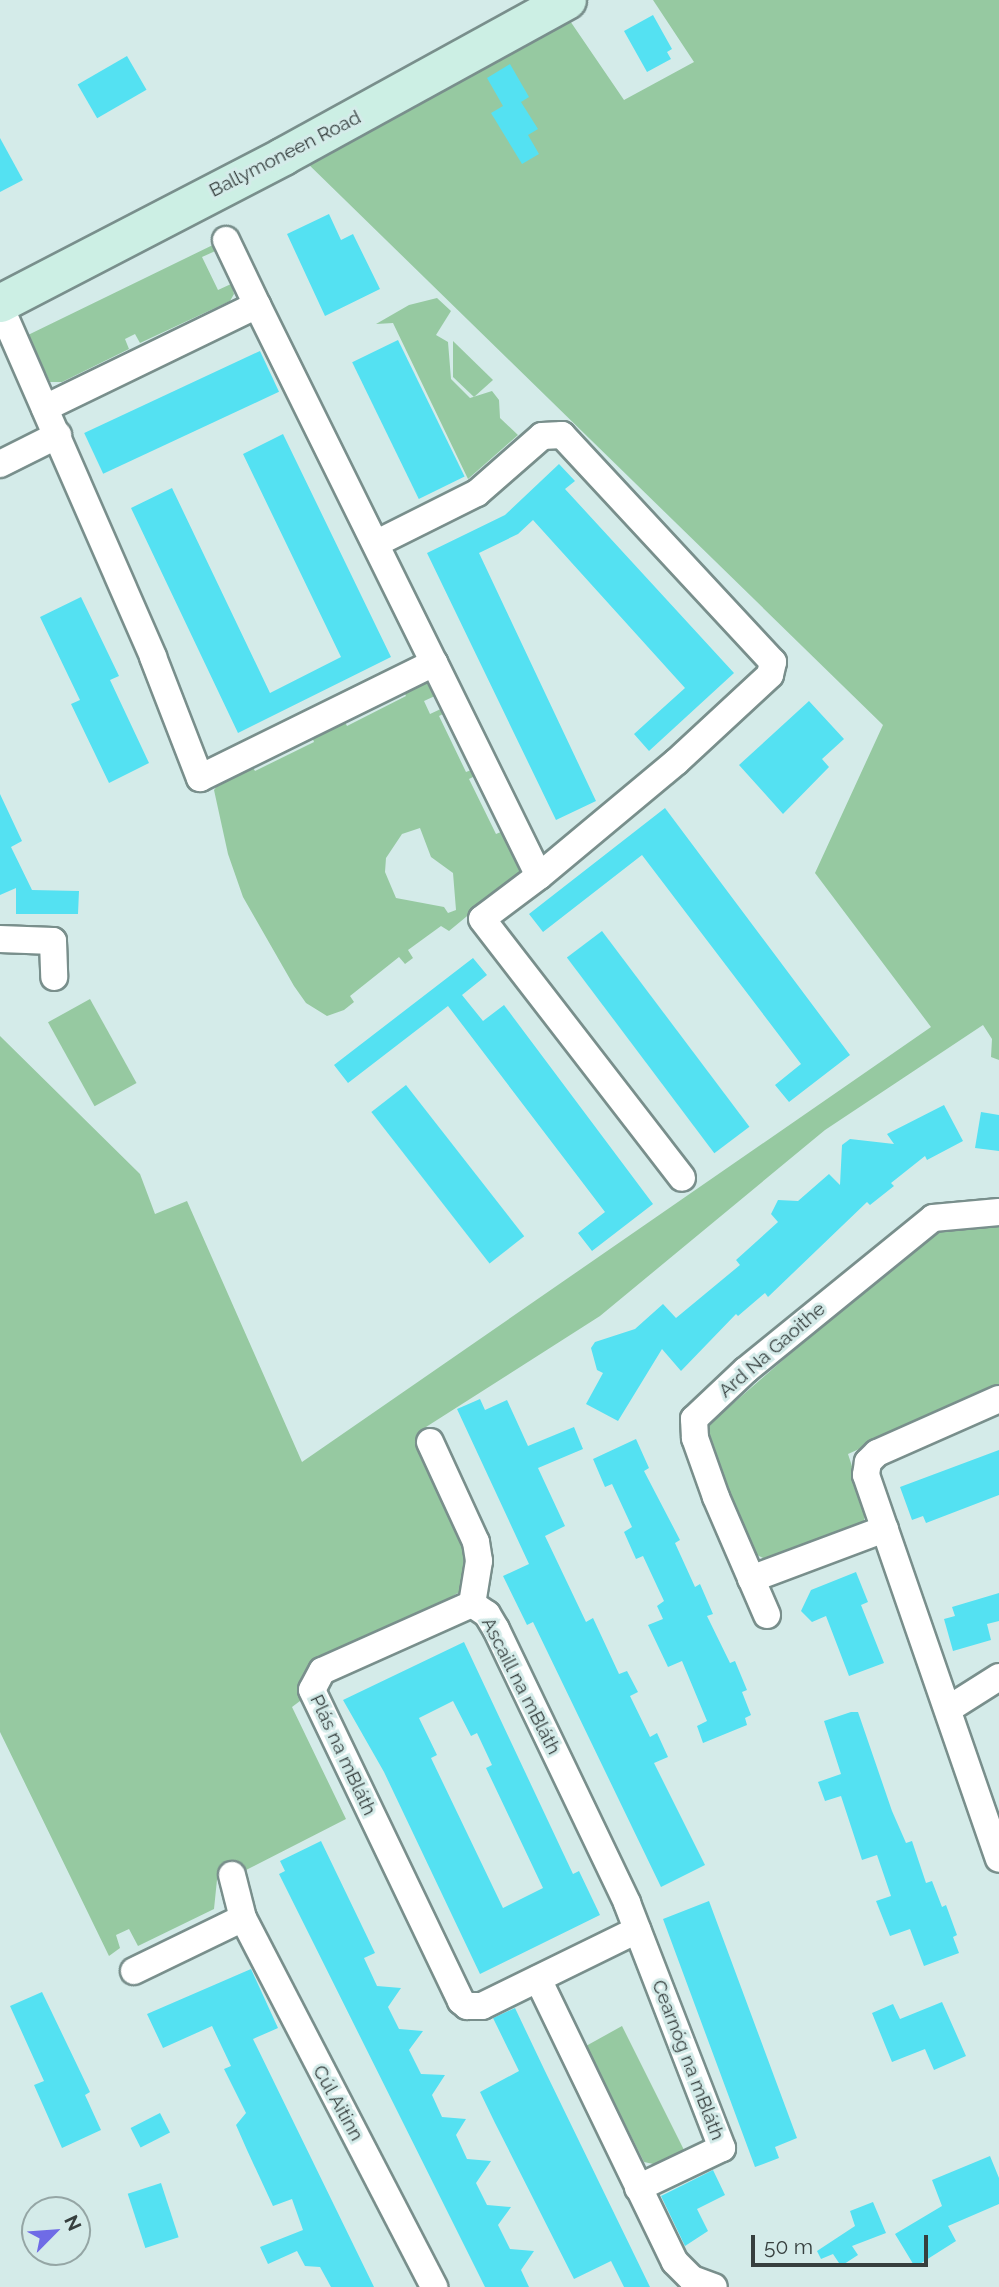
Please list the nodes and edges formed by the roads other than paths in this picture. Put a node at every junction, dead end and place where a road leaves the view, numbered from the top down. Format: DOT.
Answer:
graph roads {
  1 [pos="567,0"];
  2 [pos="226,240"];
  3 [pos="0,304"];
  4 [pos="257,305"];
  5 [pos="45,408"];
  6 [pos="58,435"];
  7 [pos="0,464"];
  8 [pos="377,543"];
  9 [pos="434,663"];
  10 [pos="539,876"];
  11 [pos="0,939"];
  12 [pos="54,977"];
  13 [pos="682,1178"];
  14 [pos="999,1212"];
  15 [pos="999,1399"];
  16 [pos="430,1442"];
  17 [pos="885,1529"];
  18 [pos="751,1579"];
  19 [pos="472,1604"];
  20 [pos="767,1615"];
  21 [pos="999,1677"];
  22 [pos="950,1708"];
  23 [pos="999,1859"];
  24 [pos="232,1875"];
  25 [pos="243,1918"];
  26 [pos="637,1930"];
  27 [pos="134,1971"];
  28 [pos="538,1979"];
  29 [pos="638,2188"];
  30 [pos="434,2287"];
  31 [pos="714,2287"];
  1 -- 3 [label="street, Ballymoneen Road"];
  2 -- 4 [label="street"];
  3 -- 5 [label="street"];
  4 -- 5 [label="street"];
  4 -- 8 [label="street"];
  5 -- 6 [label="street"];
  6 -- 7 [label="street"];
  6 -- 9 [label="street"];
  8 -- 9 [label="street"];
  8 -- 10 [label="street"];
  9 -- 10 [label="street"];
  10 -- 13 [label="street"];
  11 -- 12 [label="street"];
  14 -- 18 [label="street, Ard Na Gaoithe"];
  15 -- 17 [label="street"];
  16 -- 19 [label="street, Ascaill na mBláth"];
  17 -- 18 [label="street"];
  17 -- 22 [label="street"];
  18 -- 20 [label="street, Ard Na Gaoithe"];
  19 -- 26 [label="street, Ascaill na mBláth"];
  19 -- 28 [label="street, Plás na mBláth"];
  21 -- 22 [label="street"];
  22 -- 23 [label="street"];
  24 -- 25 [label="street, Cúl Aitinn"];
  25 -- 27 [label="street"];
  25 -- 30 [label="street, Cúl Aitinn"];
  26 -- 28 [label="street"];
  26 -- 29 [label="street, Cearnóg na mBláth"];
  28 -- 29 [label="street"];
  29 -- 31 [label="street"];
}
